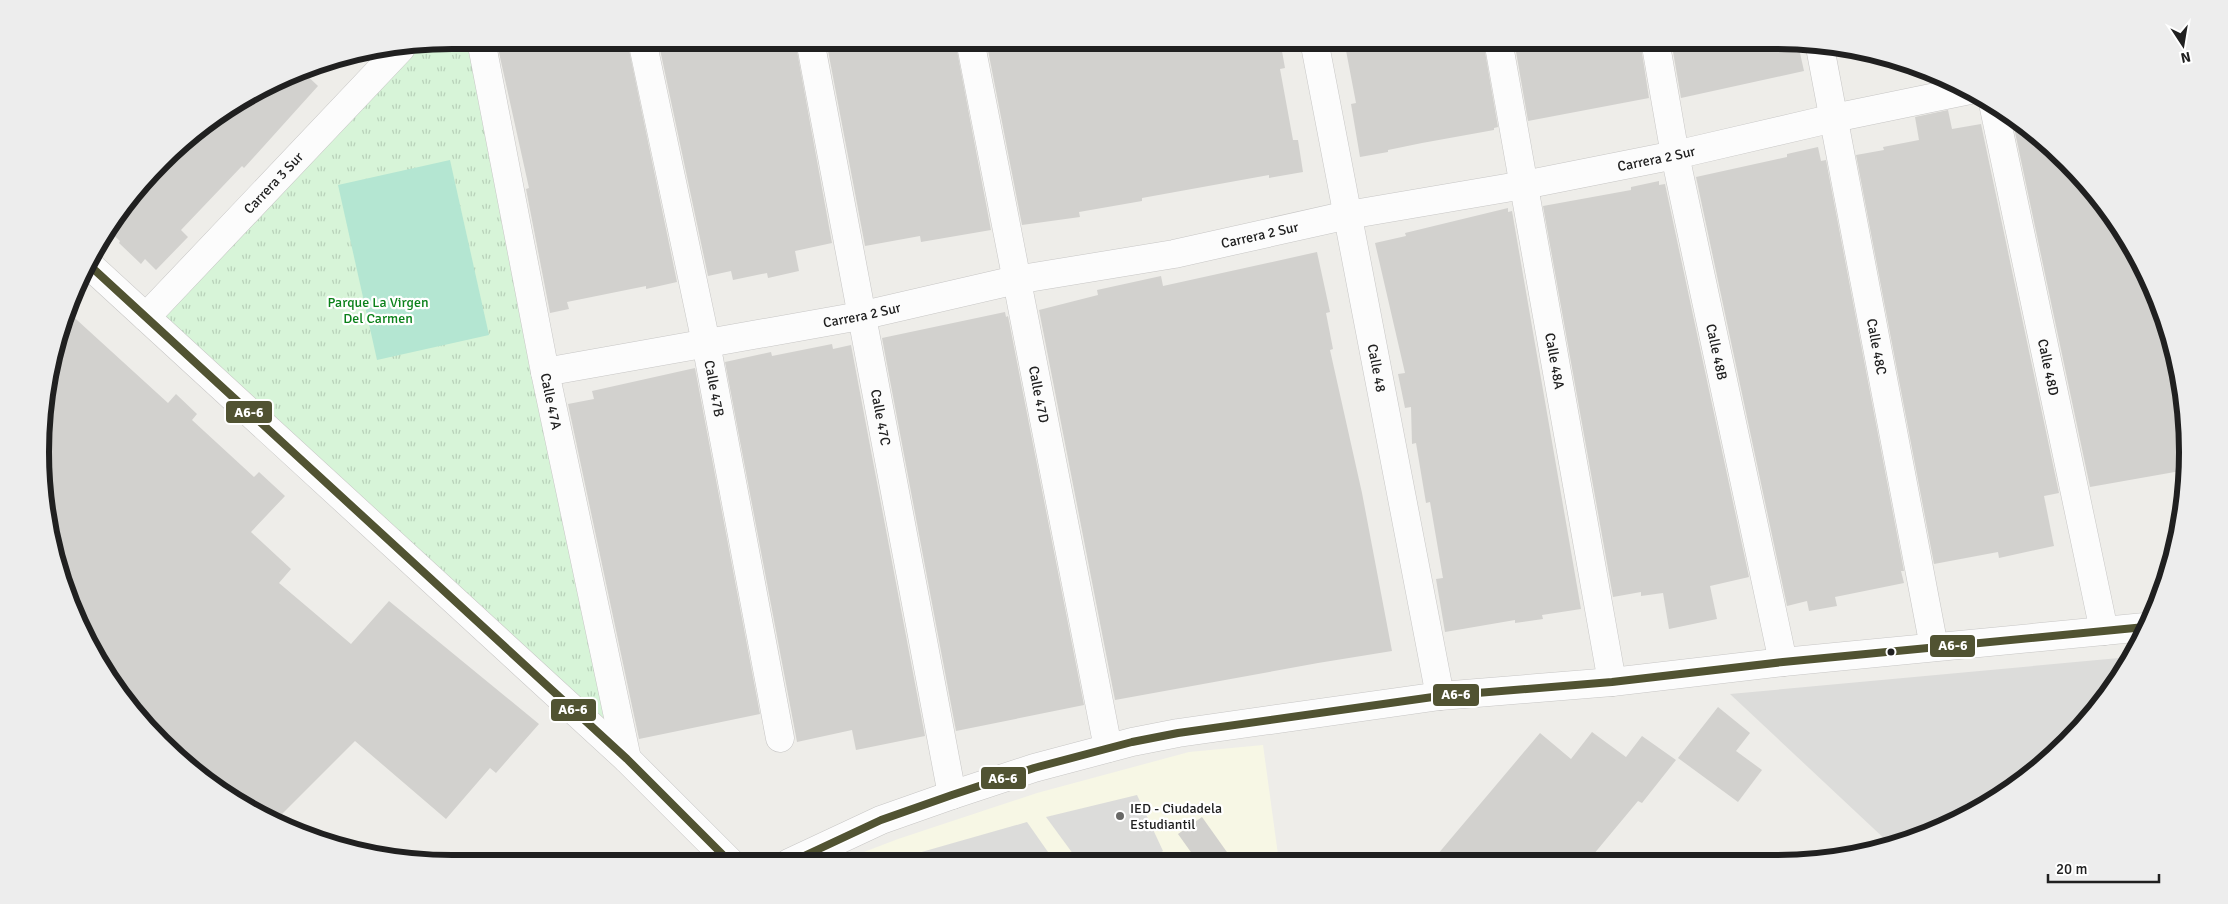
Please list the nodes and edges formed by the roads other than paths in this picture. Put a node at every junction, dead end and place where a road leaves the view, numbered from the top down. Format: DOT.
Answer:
graph roads {
  1 [pos="483,49"];
  2 [pos="644,49"];
  3 [pos="812,49"];
  4 [pos="972,49"];
  5 [pos="1316,49"];
  6 [pos="1500,49"];
  7 [pos="1657,49"];
  8 [pos="1821,51"];
  9 [pos="397,52"];
  10 [pos="1958,92"];
  11 [pos="1995,114"];
  12 [pos="1834,118"];
  13 [pos="1675,155"];
  14 [pos="1524,185"];
  15 [pos="1348,215"];
  16 [pos="93,268"];
  17 [pos="1016,280"];
  18 [pos="860,316"];
  19 [pos="146,317"];
  20 [pos="706,343"];
  21 [pos="545,372"];
  22 [pos="2139,628"];
  23 [pos="2104,631"];
  24 [pos="1934,646"];
  25 [pos="1783,662"];
  26 [pos="1612,682"];
  27 [pos="1440,696"];
  28 [pos="780,738"];
  29 [pos="1108,748"];
  30 [pos="627,760"];
  31 [pos="952,795"];
  32 [pos="723,855"];
  33 [pos="806,855"];
  1 -- 21 [label="street, Calle 47A"];
  2 -- 20 [label="street, Calle 47B"];
  3 -- 18 [label="street, Calle 47C"];
  4 -- 17 [label="street, Calle 47D"];
  5 -- 15 [label="street, Calle 48"];
  6 -- 14 [label="street, Calle 48A"];
  7 -- 13 [label="street, Calle 48B"];
  8 -- 12 [label="street, Calle 48C"];
  9 -- 19 [label="street, Carrera 3 Sur"];
  10 -- 12 [label="street, Carrera 2 Sur"];
  11 -- 23 [label="street, Calle 48D"];
  12 -- 13 [label="street, Carrera 2 Sur"];
  12 -- 24 [label="street, Calle 48C"];
  13 -- 14 [label="street, Carrera 2 Sur"];
  13 -- 25 [label="street, Calle 48B"];
  14 -- 15 [label="street, Carrera 2 Sur"];
  14 -- 26 [label="street, Calle 48A"];
  15 -- 17 [label="street, Carrera 2 Sur"];
  15 -- 27 [label="street, Calle 48"];
  16 -- 19 [label="street"];
  17 -- 18 [label="street, Carrera 2 Sur"];
  17 -- 29 [label="street, Calle 47D"];
  18 -- 20 [label="street, Carrera 2 Sur"];
  18 -- 31 [label="street, Calle 47C"];
  19 -- 30 [label="street"];
  20 -- 21 [label="street, Carrera 2 Sur"];
  20 -- 28 [label="street, Calle 47B"];
  21 -- 30 [label="street, Calle 47A"];
  22 -- 23 [label="street"];
  23 -- 24 [label="street"];
  24 -- 25 [label="street"];
  25 -- 26 [label="street"];
  26 -- 27 [label="street"];
  27 -- 29 [label="street"];
  29 -- 31 [label="street"];
  30 -- 32 [label="street"];
  31 -- 33 [label="street"];
}
